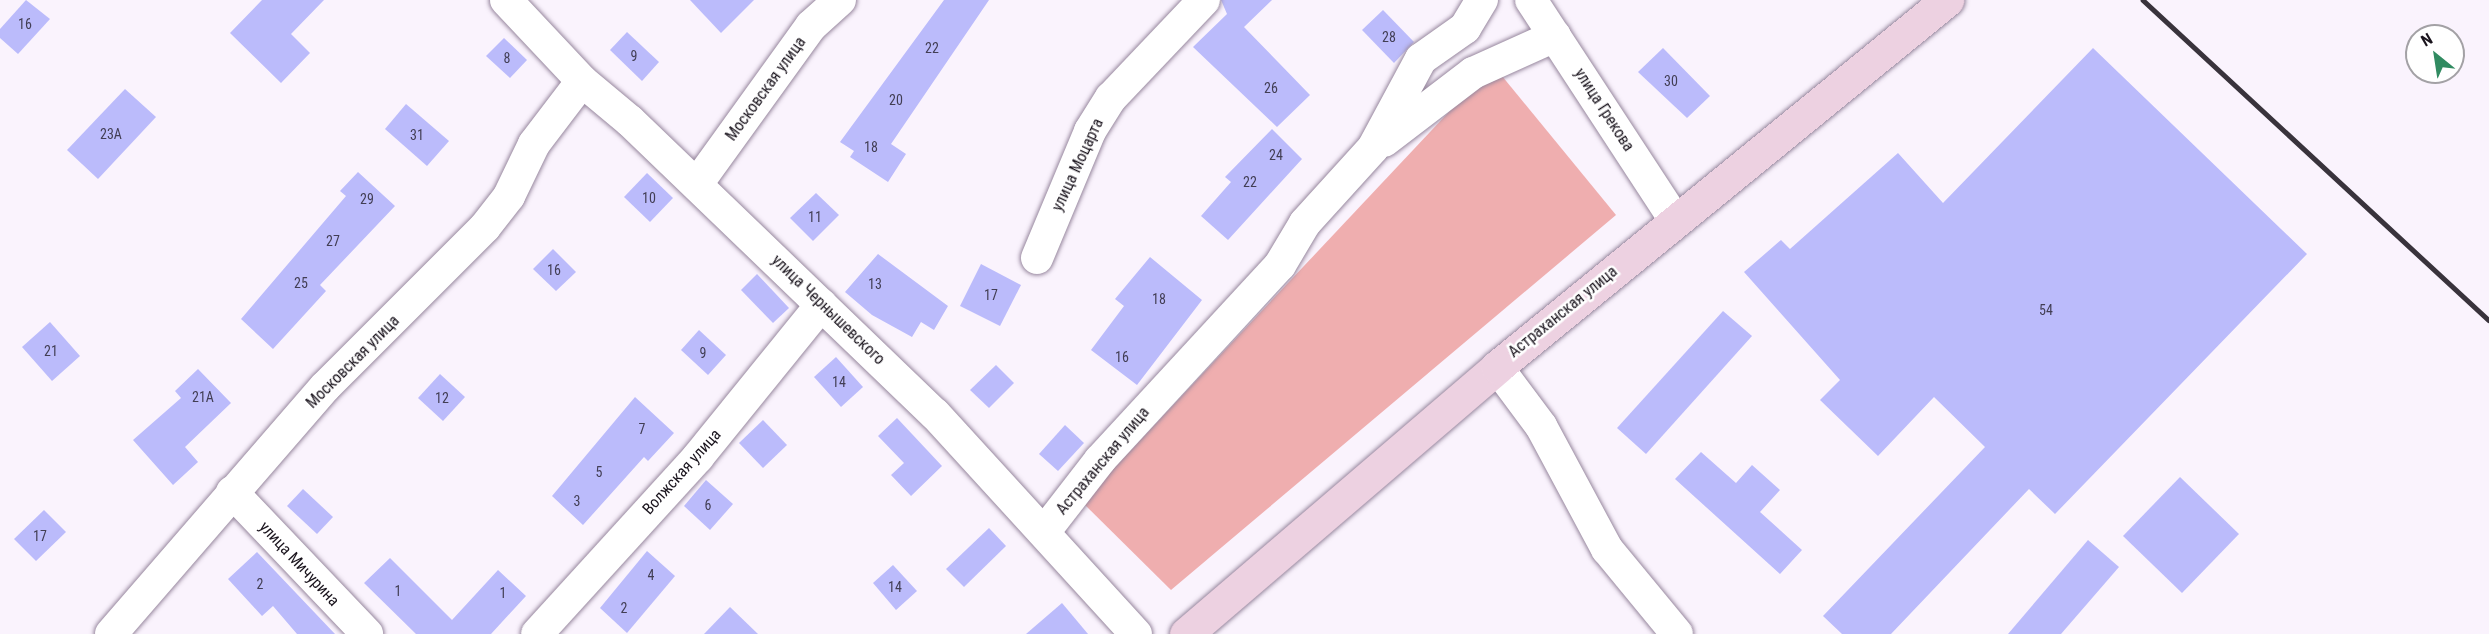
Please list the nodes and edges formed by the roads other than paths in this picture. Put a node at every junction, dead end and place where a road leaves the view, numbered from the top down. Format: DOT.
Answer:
graph roads {
  1 [pos="506,0"];
  2 [pos="840,0"];
  3 [pos="1204,0"];
  4 [pos="1482,0"];
  5 [pos="1531,0"];
  6 [pos="1947,0"];
  7 [pos="1555,36"];
  8 [pos="582,81"];
  9 [pos="1373,148"];
  10 [pos="697,184"];
  11 [pos="1675,220"];
  12 [pos="1037,258"];
  13 [pos="822,305"];
  14 [pos="1497,367"];
  15 [pos="232,492"];
  16 [pos="1045,531"];
  17 [pos="111,634"];
  18 [pos="367,634"];
  19 [pos="537,634"];
  20 [pos="1136,634"];
  21 [pos="1186,634"];
  22 [pos="1677,634"];
  1 -- 8 [label="street, улица Чернышевского"];
  2 -- 10 [label="street, Московская улица"];
  3 -- 12 [label="street, улица Моцарта"];
  4 -- 9 [label="street, Астраханская улица"];
  5 -- 7 [label="street, улица Грекова"];
  6 -- 11 [label="main road, Астраханская улица"];
  7 -- 9 [label="street, Астраханская улица"];
  7 -- 11 [label="street, улица Грекова"];
  8 -- 10 [label="street, улица Чернышевского"];
  8 -- 15 [label="street, Московская улица"];
  9 -- 16 [label="street, Астраханская улица"];
  10 -- 13 [label="street, улица Чернышевского"];
  11 -- 14 [label="main road, Астраханская улица"];
  13 -- 16 [label="street, улица Чернышевского"];
  13 -- 19 [label="street, Волжская улица"];
  14 -- 21 [label="main road, Астраханская улица"];
  14 -- 22 [label="street"];
  15 -- 17 [label="street, Московская улица"];
  15 -- 18 [label="street, улица Мичурина"];
  16 -- 20 [label="street, улица Чернышевского"];
}
